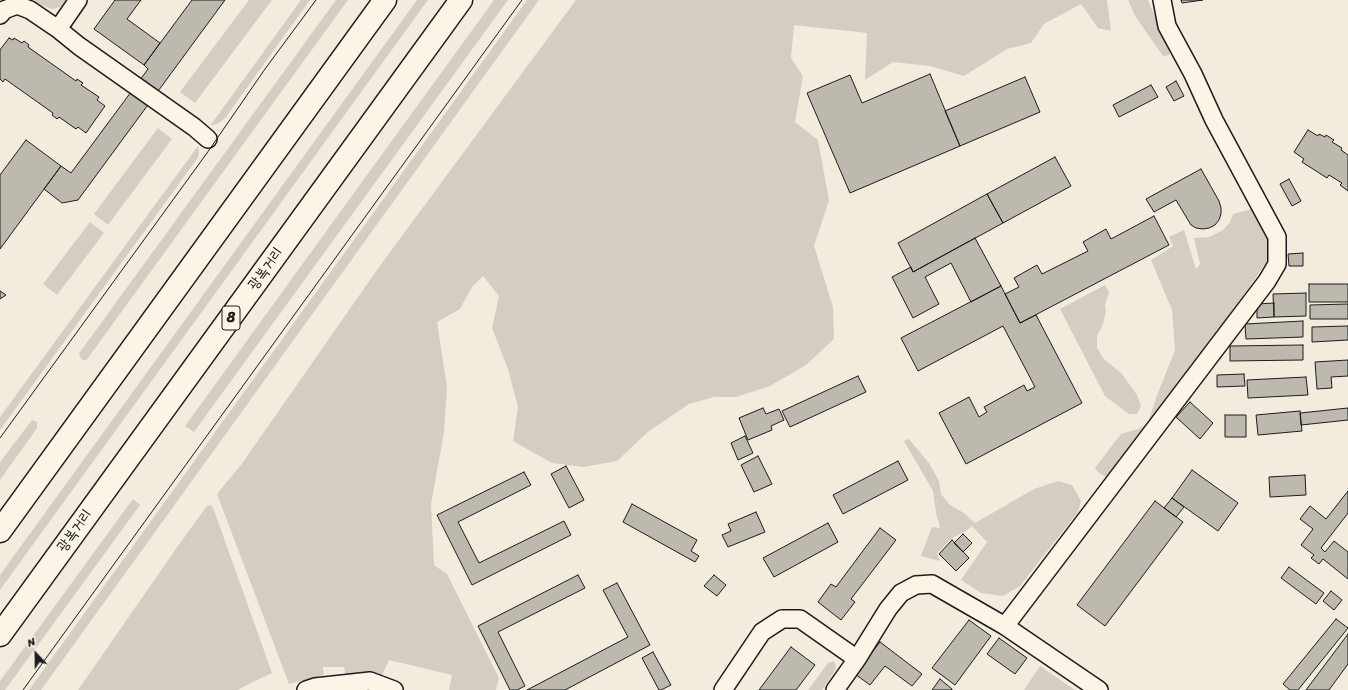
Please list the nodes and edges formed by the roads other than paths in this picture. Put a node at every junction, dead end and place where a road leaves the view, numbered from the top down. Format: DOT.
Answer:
graph roads {
  1 [pos="78,0"];
  2 [pos="385,0"];
  3 [pos="461,0"];
  4 [pos="1162,0"];
  5 [pos="0,15"];
  6 [pos="58,29"];
  7 [pos="208,139"];
  8 [pos="0,531"];
  9 [pos="1005,626"];
  10 [pos="0,635"];
  11 [pos="857,658"];
  12 [pos="306,690"];
  13 [pos="394,690"];
  14 [pos="724,690"];
  15 [pos="835,690"];
  16 [pos="1099,690"];
  1 -- 6 [label="street"];
  2 -- 8 [label="highway"];
  3 -- 10 [label="highway, 광복거리 / 8"];
  4 -- 9 [label="street"];
  5 -- 6 [label="street"];
  6 -- 7 [label="street"];
  9 -- 11 [label="street"];
  9 -- 16 [label="street"];
  11 -- 14 [label="street"];
  11 -- 15 [label="street"];
  12 -- 13 [label="street"];
}
